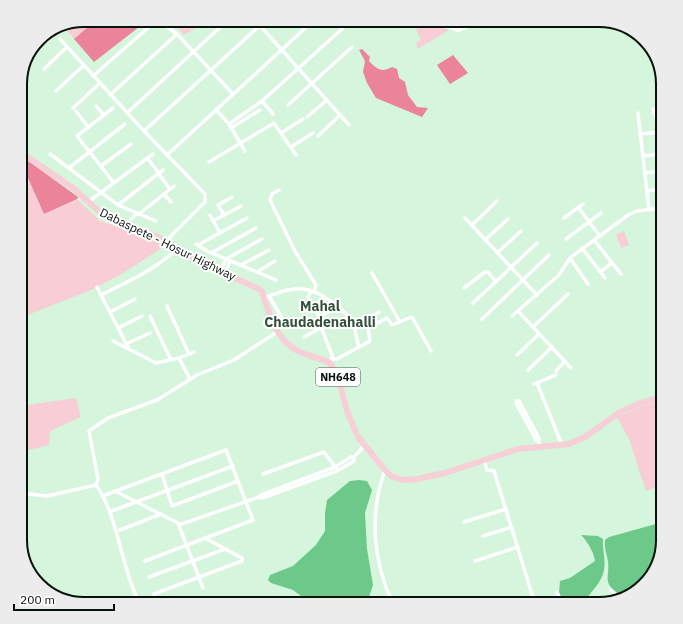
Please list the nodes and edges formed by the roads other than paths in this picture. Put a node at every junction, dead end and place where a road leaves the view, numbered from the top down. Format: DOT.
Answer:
graph roads {
  1 [pos="149,27"];
  2 [pos="167,27"];
  3 [pos="220,27"];
  4 [pos="259,27"];
  5 [pos="261,27"];
  6 [pos="306,27"];
  7 [pos="450,27"];
  8 [pos="465,27"];
  9 [pos="342,29"];
  10 [pos="177,34"];
  11 [pos="60,39"];
  12 [pos="67,47"];
  13 [pos="352,47"];
  14 [pos="281,49"];
  15 [pos="194,51"];
  16 [pos="84,65"];
  17 [pos="298,67"];
  18 [pos="44,69"];
  19 [pos="212,70"];
  20 [pos="94,76"];
  21 [pos="100,83"];
  22 [pos="313,84"];
  23 [pos="56,91"];
  24 [pos="234,94"];
  25 [pos="110,95"];
  26 [pos="326,100"];
  27 [pos="262,102"];
  28 [pos="288,105"];
  29 [pos="96,106"];
  30 [pos="73,108"];
  31 [pos="113,108"];
  32 [pos="216,110"];
  33 [pos="260,110"];
  34 [pos="76,111"];
  35 [pos="127,113"];
  36 [pos="638,113"];
  37 [pos="272,114"];
  38 [pos="104,115"];
  39 [pos="340,115"];
  40 [pos="124,124"];
  41 [pos="349,125"];
  42 [pos="230,126"];
  43 [pos="88,127"];
  44 [pos="144,131"];
  45 [pos="281,133"];
  46 [pos="313,133"];
  47 [pos="656,133"];
  48 [pos="640,134"];
  49 [pos="318,136"];
  50 [pos="240,143"];
  51 [pos="131,144"];
  52 [pos="291,147"];
  53 [pos="89,151"];
  54 [pos="245,151"];
  55 [pos="50,154"];
  56 [pos="153,154"];
  57 [pos="167,155"];
  58 [pos="296,155"];
  59 [pos="656,155"];
  60 [pos="643,156"];
  61 [pos="27,157"];
  62 [pos="148,158"];
  63 [pos="209,162"];
  64 [pos="100,166"];
  65 [pos="69,168"];
  66 [pos="163,170"];
  67 [pos="656,172"];
  68 [pos="159,173"];
  69 [pos="645,173"];
  70 [pos="114,183"];
  71 [pos="174,186"];
  72 [pos="656,189"];
  73 [pos="170,190"];
  74 [pos="279,190"];
  75 [pos="647,190"];
  76 [pos="100,193"];
  77 [pos="164,194"];
  78 [pos="232,197"];
  79 [pos="497,201"];
  80 [pos="88,202"];
  81 [pos="171,202"];
  82 [pos="583,204"];
  83 [pos="118,205"];
  84 [pos="241,206"];
  85 [pos="578,207"];
  86 [pos="656,208"];
  87 [pos="649,209"];
  88 [pos="138,213"];
  89 [pos="601,213"];
  90 [pos="210,215"];
  91 [pos="224,216"];
  92 [pos="247,218"];
  93 [pos="465,218"];
  94 [pos="508,218"];
  95 [pos="564,218"];
  96 [pos="131,219"];
  97 [pos="156,221"];
  98 [pos="213,221"];
  99 [pos="589,222"];
  100 [pos="472,225"];
  101 [pos="256,228"];
  102 [pos="521,231"];
  103 [pos="220,233"];
  104 [pos="599,235"];
  105 [pos="262,239"];
  106 [pos="566,239"];
  107 [pos="485,240"];
  108 [pos="594,240"];
  109 [pos="166,241"];
  110 [pos="537,243"];
  111 [pos="178,248"];
  112 [pos="582,248"];
  113 [pos="269,250"];
  114 [pos="211,253"];
  115 [pos="497,253"];
  116 [pos="549,255"];
  117 [pos="570,258"];
  118 [pos="228,260"];
  119 [pos="275,261"];
  120 [pos="612,263"];
  121 [pos="241,265"];
  122 [pos="511,268"];
  123 [pos="222,272"];
  124 [pos="256,272"];
  125 [pos="600,272"];
  126 [pos="372,273"];
  127 [pos="621,274"];
  128 [pos="604,278"];
  129 [pos="276,280"];
  130 [pos="523,280"];
  131 [pos="496,282"];
  132 [pos="588,284"];
  133 [pos="97,287"];
  134 [pos="464,288"];
  135 [pos="312,291"];
  136 [pos="568,294"];
  137 [pos="101,295"];
  138 [pos="537,295"];
  139 [pos="266,297"];
  140 [pos="135,299"];
  141 [pos="473,303"];
  142 [pos="167,306"];
  143 [pos="338,307"];
  144 [pos="110,312"];
  145 [pos="379,312"];
  146 [pos="519,312"];
  147 [pos="142,316"];
  148 [pos="150,316"];
  149 [pos="281,316"];
  150 [pos="512,316"];
  151 [pos="319,317"];
  152 [pos="482,319"];
  153 [pos="400,322"];
  154 [pos="353,326"];
  155 [pos="533,327"];
  156 [pos="118,328"];
  157 [pos="321,328"];
  158 [pos="277,332"];
  159 [pos="150,333"];
  160 [pos="539,334"];
  161 [pos="304,337"];
  162 [pos="112,340"];
  163 [pos="126,344"];
  164 [pos="359,347"];
  165 [pos="552,347"];
  166 [pos="129,350"];
  167 [pos="432,351"];
  168 [pos="194,352"];
  169 [pos="189,354"];
  170 [pos="517,355"];
  171 [pos="179,358"];
  172 [pos="171,360"];
  173 [pos="331,361"];
  174 [pos="565,361"];
  175 [pos="571,368"];
  176 [pos="528,370"];
  177 [pos="189,377"];
  178 [pos="656,399"];
  179 [pos="539,443"];
  180 [pos="562,444"];
  181 [pos="364,445"];
  182 [pos="484,460"];
  183 [pos="233,466"];
  184 [pos="336,469"];
  185 [pos="385,470"];
  186 [pos="162,474"];
  187 [pos="264,474"];
  188 [pos="238,481"];
  189 [pos="96,485"];
  190 [pos="115,491"];
  191 [pos="167,491"];
  192 [pos="27,494"];
  193 [pos="105,495"];
  194 [pos="246,501"];
  195 [pos="137,502"];
  196 [pos="506,509"];
  197 [pos="112,512"];
  198 [pos="161,514"];
  199 [pos="464,522"];
  200 [pos="179,525"];
  201 [pos="512,527"];
  202 [pos="120,530"];
  203 [pos="483,536"];
  204 [pos="205,538"];
  205 [pos="186,545"];
  206 [pos="518,547"];
  207 [pos="225,549"];
  208 [pos="475,560"];
  209 [pos="145,561"];
  210 [pos="193,561"];
  211 [pos="149,577"];
  212 [pos="199,577"];
  213 [pos="203,588"];
  214 [pos="611,590"];
  215 [pos="557,592"];
  216 [pos="154,594"];
  217 [pos="616,594"];
  218 [pos="136,596"];
  219 [pos="390,597"];
  220 [pos="534,597"];
  221 [pos="559,597"];
  1 -- 20 [label="street"];
  2 -- 10 [label="street"];
  3 -- 15 [label="street"];
  4 -- 19 [label="street"];
  5 -- 14 [label="street"];
  6 -- 14 [label="street"];
  7 -- 8 [label="street"];
  9 -- 17 [label="street"];
  10 -- 15 [label="street"];
  10 -- 25 [label="street"];
  11 -- 12 [label="street"];
  12 -- 16 [label="street"];
  12 -- 18 [label="street"];
  13 -- 22 [label="street"];
  14 -- 17 [label="street"];
  14 -- 24 [label="street"];
  15 -- 19 [label="street"];
  15 -- 35 [label="street"];
  16 -- 20 [label="street"];
  16 -- 23 [label="street"];
  17 -- 22 [label="street"];
  17 -- 27 [label="street"];
  19 -- 24 [label="street"];
  19 -- 44 [label="street"];
  20 -- 21 [label="street"];
  21 -- 25 [label="street"];
  21 -- 30 [label="street"];
  22 -- 26 [label="street"];
  22 -- 28 [label="street"];
  24 -- 32 [label="street"];
  25 -- 35 [label="street"];
  26 -- 39 [label="street"];
  26 -- 45 [label="street"];
  27 -- 37 [label="street"];
  27 -- 42 [label="street"];
  29 -- 38 [label="street"];
  31 -- 38 [label="street"];
  32 -- 42 [label="street"];
  32 -- 57 [label="street"];
  33 -- 42 [label="street"];
  34 -- 43 [label="street"];
  35 -- 44 [label="street"];
  36 -- 48 [label="street"];
  38 -- 43 [label="street"];
  39 -- 41 [label="street"];
  39 -- 49 [label="street"];
  40 -- 53 [label="street"];
  42 -- 50 [label="street"];
  43 -- 53 [label="street"];
  44 -- 57 [label="street"];
  45 -- 50 [label="street"];
  45 -- 52 [label="street"];
  46 -- 52 [label="street"];
  47 -- 48 [label="street"];
  48 -- 60 [label="street"];
  50 -- 54 [label="street"];
  50 -- 63 [label="street"];
  51 -- 64 [label="street"];
  52 -- 58 [label="street"];
  53 -- 64 [label="street"];
  53 -- 65 [label="street"];
  55 -- 65 [label="street"];
  56 -- 62 [label="street"];
  57 -- 109 [label="street"];
  59 -- 60 [label="street"];
  60 -- 69 [label="street"];
  61 -- 80 [label="highway, Dabaspete - Hosur Highway / NH648"];
  62 -- 68 [label="street"];
  62 -- 70 [label="street"];
  64 -- 70 [label="street"];
  65 -- 76 [label="street"];
  66 -- 68 [label="street"];
  67 -- 69 [label="street"];
  68 -- 73 [label="street"];
  68 -- 83 [label="street"];
  69 -- 75 [label="street"];
  70 -- 76 [label="street"];
  71 -- 73 [label="street"];
  72 -- 75 [label="street"];
  73 -- 77 [label="street"];
  74 -- 135 [label="street"];
  75 -- 87 [label="street"];
  76 -- 80 [label="street"];
  76 -- 83 [label="street"];
  77 -- 81 [label="street"];
  77 -- 88 [label="street"];
  78 -- 91 [label="street"];
  79 -- 100 [label="street"];
  80 -- 109 [label="highway, Dabaspete - Hosur Highway / NH648"];
  82 -- 85 [label="street"];
  83 -- 88 [label="street"];
  84 -- 91 [label="street"];
  85 -- 95 [label="street"];
  85 -- 99 [label="street"];
  86 -- 87 [label="street"];
  87 -- 104 [label="street"];
  88 -- 96 [label="street"];
  88 -- 97 [label="street"];
  89 -- 99 [label="street"];
  90 -- 98 [label="street"];
  91 -- 98 [label="street"];
  92 -- 103 [label="street"];
  93 -- 100 [label="street"];
  94 -- 107 [label="street"];
  98 -- 103 [label="street"];
  99 -- 104 [label="street"];
  99 -- 106 [label="street"];
  100 -- 107 [label="street"];
  101 -- 114 [label="street"];
  102 -- 115 [label="street"];
  103 -- 114 [label="street"];
  104 -- 108 [label="street"];
  105 -- 118 [label="street"];
  107 -- 115 [label="street"];
  108 -- 112 [label="street"];
  108 -- 120 [label="street"];
  109 -- 111 [label="highway, Dabaspete - Hosur Highway / NH648"];
  110 -- 122 [label="street"];
  111 -- 123 [label="highway, Dabaspete - Hosur Highway / NH648"];
  111 -- 137 [label="street"];
  112 -- 117 [label="street"];
  112 -- 125 [label="street"];
  113 -- 121 [label="street"];
  114 -- 118 [label="street"];
  115 -- 122 [label="street"];
  116 -- 130 [label="street"];
  117 -- 132 [label="street"];
  117 -- 138 [label="street"];
  118 -- 121 [label="street"];
  118 -- 123 [label="street"];
  119 -- 124 [label="street"];
  120 -- 125 [label="street"];
  120 -- 127 [label="street"];
  121 -- 124 [label="street"];
  122 -- 130 [label="street"];
  122 -- 131 [label="street"];
  123 -- 139 [label="highway, Dabaspete - Hosur Highway / NH648"];
  124 -- 129 [label="street"];
  125 -- 128 [label="street"];
  126 -- 153 [label="street"];
  130 -- 138 [label="street"];
  130 -- 152 [label="street"];
  131 -- 134 [label="street"];
  131 -- 141 [label="street"];
  133 -- 137 [label="street"];
  135 -- 139 [label="street"];
  135 -- 143 [label="street"];
  135 -- 151 [label="street"];
  136 -- 155 [label="street"];
  137 -- 144 [label="street"];
  138 -- 146 [label="street"];
  139 -- 149 [label="street"];
  139 -- 158 [label="highway, Dabaspete - Hosur Highway / NH648"];
  140 -- 144 [label="street"];
  142 -- 169 [label="street"];
  143 -- 151 [label="street"];
  143 -- 154 [label="street"];
  144 -- 156 [label="street"];
  145 -- 154 [label="street"];
  146 -- 150 [label="street"];
  146 -- 155 [label="street"];
  147 -- 156 [label="street"];
  148 -- 172 [label="street"];
  151 -- 157 [label="street"];
  153 -- 164 [label="street"];
  153 -- 167 [label="street"];
  154 -- 164 [label="street"];
  155 -- 160 [label="street"];
  156 -- 163 [label="street"];
  157 -- 161 [label="street"];
  157 -- 173 [label="street"];
  158 -- 173 [label="highway, Dabaspete - Hosur Highway / NH648"];
  158 -- 189 [label="street"];
  159 -- 163 [label="street"];
  160 -- 165 [label="street"];
  160 -- 170 [label="street"];
  162 -- 166 [label="street"];
  163 -- 166 [label="street"];
  164 -- 173 [label="street"];
  165 -- 174 [label="street"];
  165 -- 176 [label="street"];
  166 -- 172 [label="street"];
  168 -- 169 [label="street"];
  169 -- 171 [label="street"];
  171 -- 172 [label="street"];
  171 -- 177 [label="street"];
  173 -- 181 [label="highway, NH648"];
  174 -- 175 [label="street"];
  174 -- 180 [label="street"];
  178 -- 180 [label="highway, NH648"];
  179 -- 179 [label="street"];
  179 -- 180 [label="highway, NH648"];
  179 -- 182 [label="highway, NH648"];
  181 -- 184 [label="street"];
  181 -- 185 [label="highway, NH648"];
  182 -- 185 [label="highway, NH648"];
  182 -- 196 [label="street"];
  183 -- 186 [label="street"];
  183 -- 188 [label="street"];
  183 -- 191 [label="street"];
  184 -- 187 [label="street"];
  184 -- 194 [label="street"];
  185 -- 219 [label="street"];
  186 -- 190 [label="street"];
  186 -- 191 [label="street"];
  188 -- 191 [label="street"];
  188 -- 194 [label="street"];
  189 -- 192 [label="street"];
  189 -- 218 [label="street"];
  190 -- 193 [label="street"];
  190 -- 195 [label="street"];
  191 -- 195 [label="street"];
  194 -- 200 [label="street"];
  194 -- 204 [label="street"];
  195 -- 197 [label="street"];
  195 -- 198 [label="street"];
  196 -- 199 [label="street"];
  196 -- 201 [label="street"];
  198 -- 200 [label="street"];
  198 -- 202 [label="street"];
  200 -- 205 [label="street"];
  201 -- 203 [label="street"];
  201 -- 206 [label="street"];
  204 -- 205 [label="street"];
  204 -- 207 [label="street"];
  205 -- 209 [label="street"];
  205 -- 210 [label="street"];
  206 -- 208 [label="street"];
  206 -- 220 [label="street"];
  207 -- 210 [label="street"];
  207 -- 212 [label="street"];
  210 -- 211 [label="street"];
  210 -- 212 [label="street"];
  212 -- 213 [label="street"];
  212 -- 216 [label="street"];
  214 -- 217 [label="street"];
  215 -- 221 [label="street"];
}
